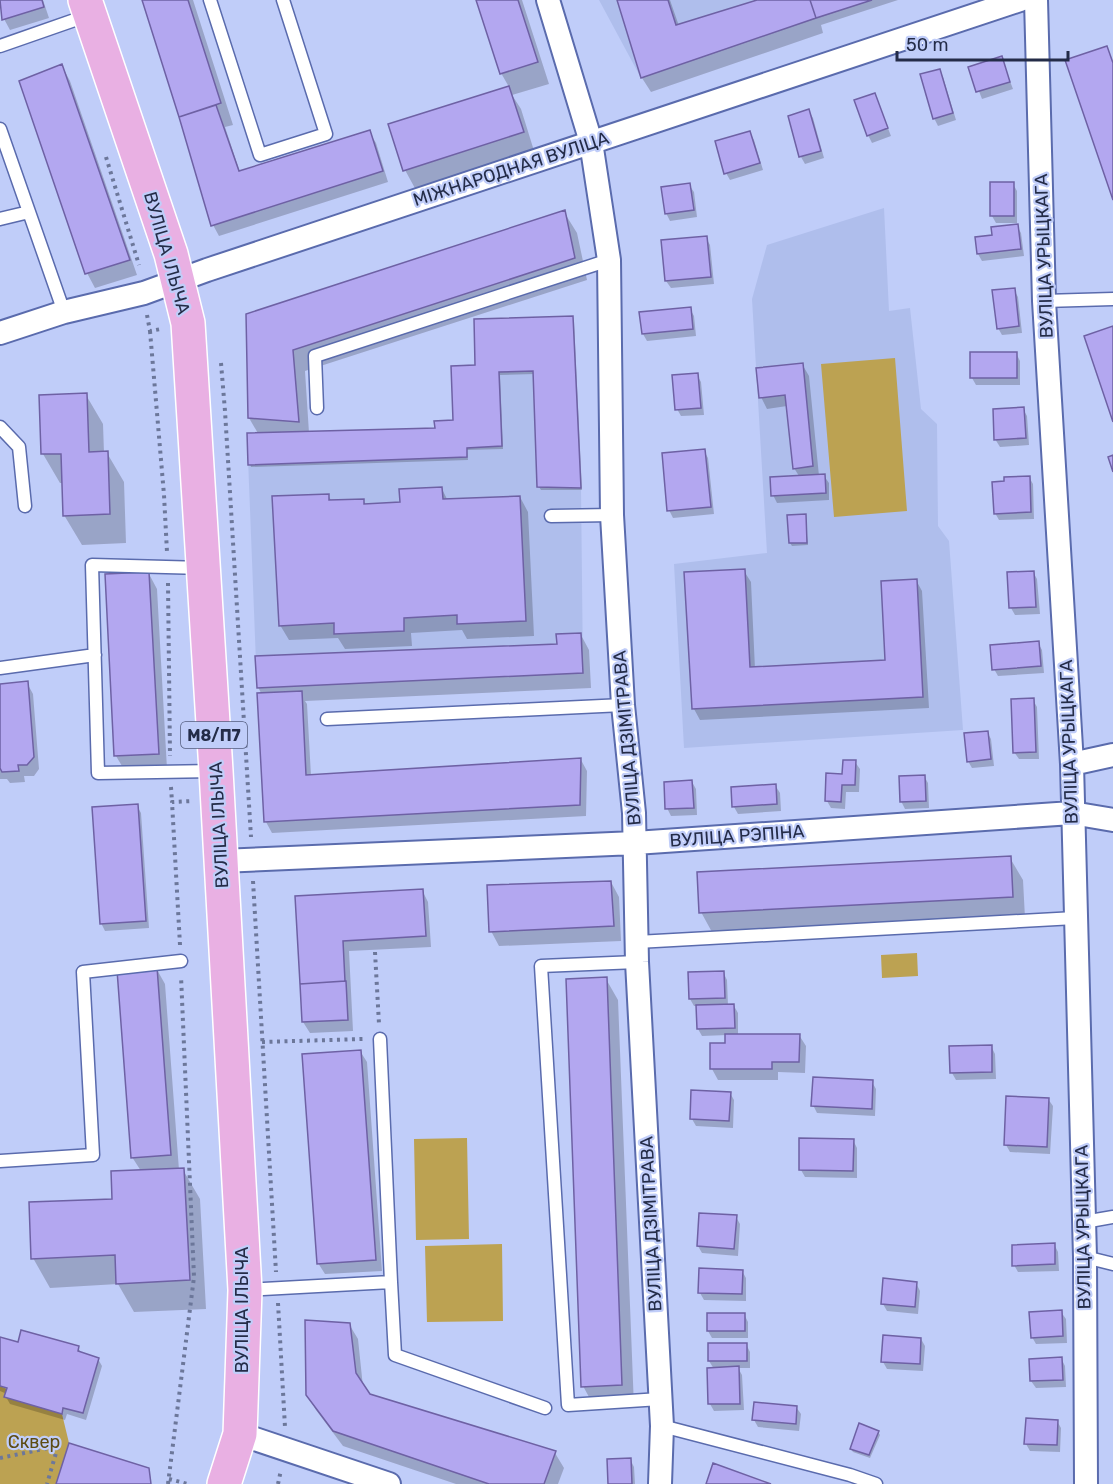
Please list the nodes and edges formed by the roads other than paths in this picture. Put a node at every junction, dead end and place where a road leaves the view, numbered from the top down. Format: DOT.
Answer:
graph roads {
  1 [pos="210,0"];
  2 [pos="284,0"];
  3 [pos="548,0"];
  4 [pos="1020,0"];
  5 [pos="1036,0"];
  6 [pos="87,7"];
  7 [pos="0,46"];
  8 [pos="0,129"];
  9 [pos="591,142"];
  10 [pos="29,212"];
  11 [pos="0,219"];
  12 [pos="609,260"];
  13 [pos="178,281"];
  14 [pos="1113,299"];
  15 [pos="1044,301"];
  16 [pos="64,312"];
  17 [pos="0,333"];
  18 [pos="318,408"];
  19 [pos="0,427"];
  20 [pos="26,506"];
  21 [pos="612,515"];
  22 [pos="551,516"];
  23 [pos="204,568"];
  24 [pos="94,655"];
  25 [pos="0,668"];
  26 [pos="623,705"];
  27 [pos="327,718"];
  28 [pos="1113,755"];
  29 [pos="1072,764"];
  30 [pos="217,786"];
  31 [pos="1072,813"];
  32 [pos="1113,820"];
  33 [pos="635,843"];
  34 [pos="236,861"];
  35 [pos="1075,918"];
  36 [pos="637,952"];
  37 [pos="181,961"];
  38 [pos="380,1039"];
  39 [pos="0,1161"];
  40 [pos="1113,1217"];
  41 [pos="1084,1222"];
  42 [pos="1085,1257"];
  43 [pos="1113,1264"];
  44 [pos="391,1282"];
  45 [pos="261,1289"];
  46 [pos="660,1399"];
  47 [pos="545,1408"];
  48 [pos="662,1426"];
  49 [pos="240,1434"];
  50 [pos="224,1484"];
  51 [pos="389,1484"];
  52 [pos="660,1484"];
  53 [pos="876,1484"];
  54 [pos="1086,1484"];
  1 -- 2 [label="lane"];
  3 -- 9 [label="street, ВУЛІЦА ДЗІМІТРАВА"];
  4 -- 9 [label="street, МІЖНАРОДНАЯ ВУЛІЦА"];
  5 -- 15 [label="street, ВУЛІЦА УРЫЦКАГА"];
  6 -- 7 [label="lane"];
  6 -- 13 [label="main road, ВУЛІЦА ІЛЬІЧА / М8/П7"];
  8 -- 10 [label="lane"];
  9 -- 12 [label="street, ВУЛІЦА ДЗІМІТРАВА"];
  9 -- 13 [label="street, МІЖНАРОДНАЯ ВУЛІЦА"];
  10 -- 11 [label="lane"];
  10 -- 16 [label="lane"];
  12 -- 18 [label="lane"];
  12 -- 21 [label="street, ВУЛІЦА ДЗІМІТРАВА"];
  13 -- 16 [label="street, МІЖНАРОДНАЯ ВУЛІЦА"];
  13 -- 23 [label="main road, ВУЛІЦА ІЛЬІЧА / М8/П7"];
  14 -- 15 [label="lane"];
  15 -- 29 [label="street, ВУЛІЦА УРЫЦКАГА"];
  16 -- 17 [label="street, МІЖНАРОДНАЯ ВУЛІЦА"];
  19 -- 20 [label="lane"];
  21 -- 22 [label="lane"];
  21 -- 26 [label="street, ВУЛІЦА ДЗІМІТРАВА"];
  23 -- 24 [label="lane"];
  23 -- 30 [label="main road, ВУЛІЦА ІЛЬІЧА / М8/П7"];
  24 -- 25 [label="lane"];
  24 -- 30 [label="lane"];
  26 -- 27 [label="lane"];
  26 -- 33 [label="street, ВУЛІЦА ДЗІМІТРАВА"];
  28 -- 29 [label="street"];
  29 -- 31 [label="street, ВУЛІЦА УРЫЦКАГА"];
  30 -- 34 [label="main road, ВУЛІЦА ІЛЬІЧА / М8/П7"];
  31 -- 32 [label="street, ВУЛІЦА РЭПІНА"];
  31 -- 33 [label="street, ВУЛІЦА РЭПІНА"];
  31 -- 35 [label="street, ВУЛІЦА УРЫЦКАГА"];
  33 -- 34 [label="street, ВУЛІЦА РЭПІНА"];
  33 -- 36 [label="street, ВУЛІЦА ДЗІМІТРАВА"];
  34 -- 45 [label="main road, ВУЛІЦА ІЛЬІЧА / М8/П7"];
  35 -- 36 [label="lane"];
  35 -- 41 [label="street, ВУЛІЦА УРЫЦКАГА"];
  36 -- 46 [label="street, ВУЛІЦА ДЗІМІТРАВА"];
  36 -- 46 [label="lane"];
  37 -- 39 [label="lane"];
  38 -- 44 [label="lane"];
  40 -- 41 [label="lane"];
  41 -- 42 [label="street, ВУЛІЦА УРЫЦКАГА"];
  42 -- 43 [label="lane"];
  42 -- 54 [label="street, ВУЛІЦА УРЫЦКАГА"];
  44 -- 45 [label="lane"];
  44 -- 47 [label="lane"];
  45 -- 49 [label="main road, ВУЛІЦА ІЛЬІЧА / М8/П7"];
  46 -- 48 [label="street, ВУЛІЦА ДЗІМІТРАВА"];
  48 -- 52 [label="street, ВУЛІЦА ДЗІМІТРАВА"];
  48 -- 53 [label="lane"];
  49 -- 50 [label="main road, ВУЛІЦА ІЛЬІЧА / М8/П7"];
  49 -- 51 [label="street"];
}
